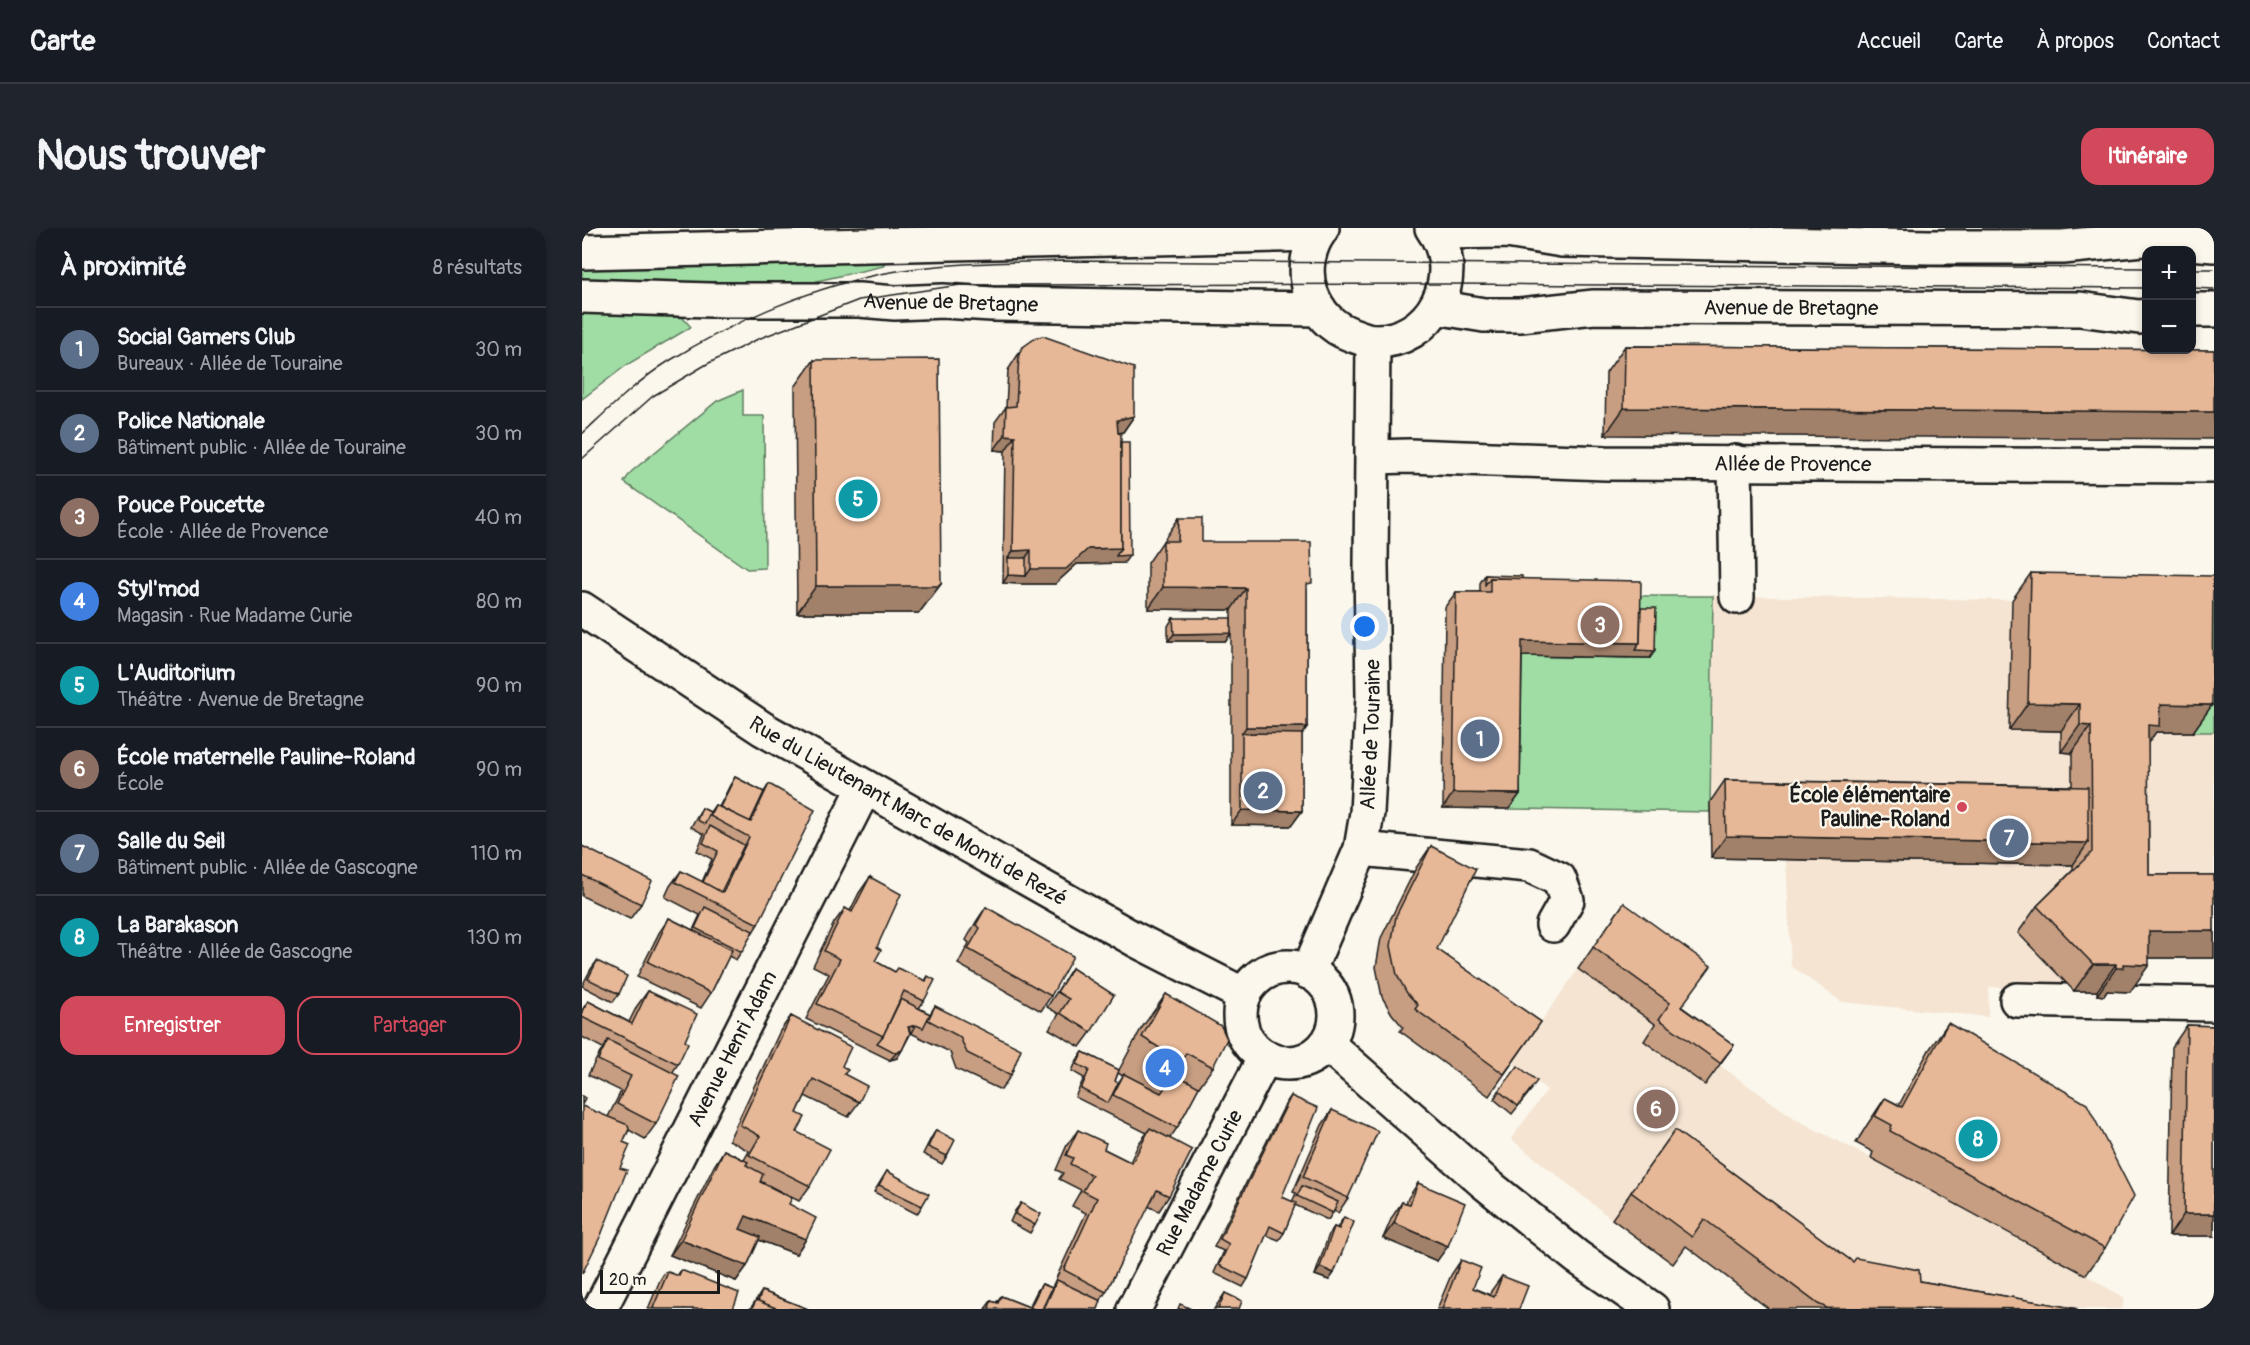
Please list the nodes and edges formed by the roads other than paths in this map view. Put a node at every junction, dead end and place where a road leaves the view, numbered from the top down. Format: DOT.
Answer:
graph roads {
  1 [pos="1433,230"];
  2 [pos="1320,231"];
  3 [pos="2063,237"];
  4 [pos="1930,238"];
  5 [pos="2214,245"];
  6 [pos="582,252"];
  7 [pos="582,296"];
  8 [pos="1436,307"];
  9 [pos="1319,309"];
  10 [pos="2196,310"];
  11 [pos="2214,310"];
  12 [pos="2142,316"];
  13 [pos="1373,340"];
  14 [pos="1373,457"];
  15 [pos="1735,462"];
  16 [pos="2214,466"];
  17 [pos="1737,597"];
  18 [pos="582,609"];
  19 [pos="865,788"];
  20 [pos="1361,849"];
  21 [pos="1554,925"];
  22 [pos="1308,972"];
  23 [pos="1244,995"];
  24 [pos="2017,1000"];
  25 [pos="2214,1004"];
  26 [pos="1327,1044"];
  27 [pos="1265,1057"];
  28 [pos="600,1309"];
  29 [pos="1134,1309"];
  30 [pos="1652,1309"];
  1 -- 4 [label="street"];
  1 -- 8 [label="street"];
  2 -- 6 [label="street"];
  2 -- 9 [label="street"];
  3 -- 4 [label="street"];
  3 -- 5 [label="street"];
  7 -- 9 [label="street, Avenue de Bretagne"];
  8 -- 12 [label="street, Avenue de Bretagne"];
  8 -- 13 [label="street"];
  9 -- 13 [label="street"];
  10 -- 11 [label="street"];
  13 -- 14 [label="street, Allée de Touraine"];
  14 -- 15 [label="street, Allée de Provence"];
  14 -- 20 [label="street, Allée de Touraine"];
  15 -- 16 [label="street, Allée de Provence"];
  15 -- 17 [label="street"];
  18 -- 19 [label="street, Rue du Lieutenant Marc de Monti de Rezé"];
  19 -- 23 [label="street, Rue du Lieutenant Marc de Monti de Rezé"];
  19 -- 28 [label="street, Avenue Henri Adam"];
  20 -- 21 [label="street"];
  20 -- 22 [label="street, Allée de Touraine"];
  22 -- 23 [label="street"];
  22 -- 26 [label="street"];
  23 -- 27 [label="street"];
  24 -- 25 [label="street"];
  26 -- 27 [label="street"];
  26 -- 30 [label="street"];
  27 -- 29 [label="street, Rue Madame Curie"];
}
